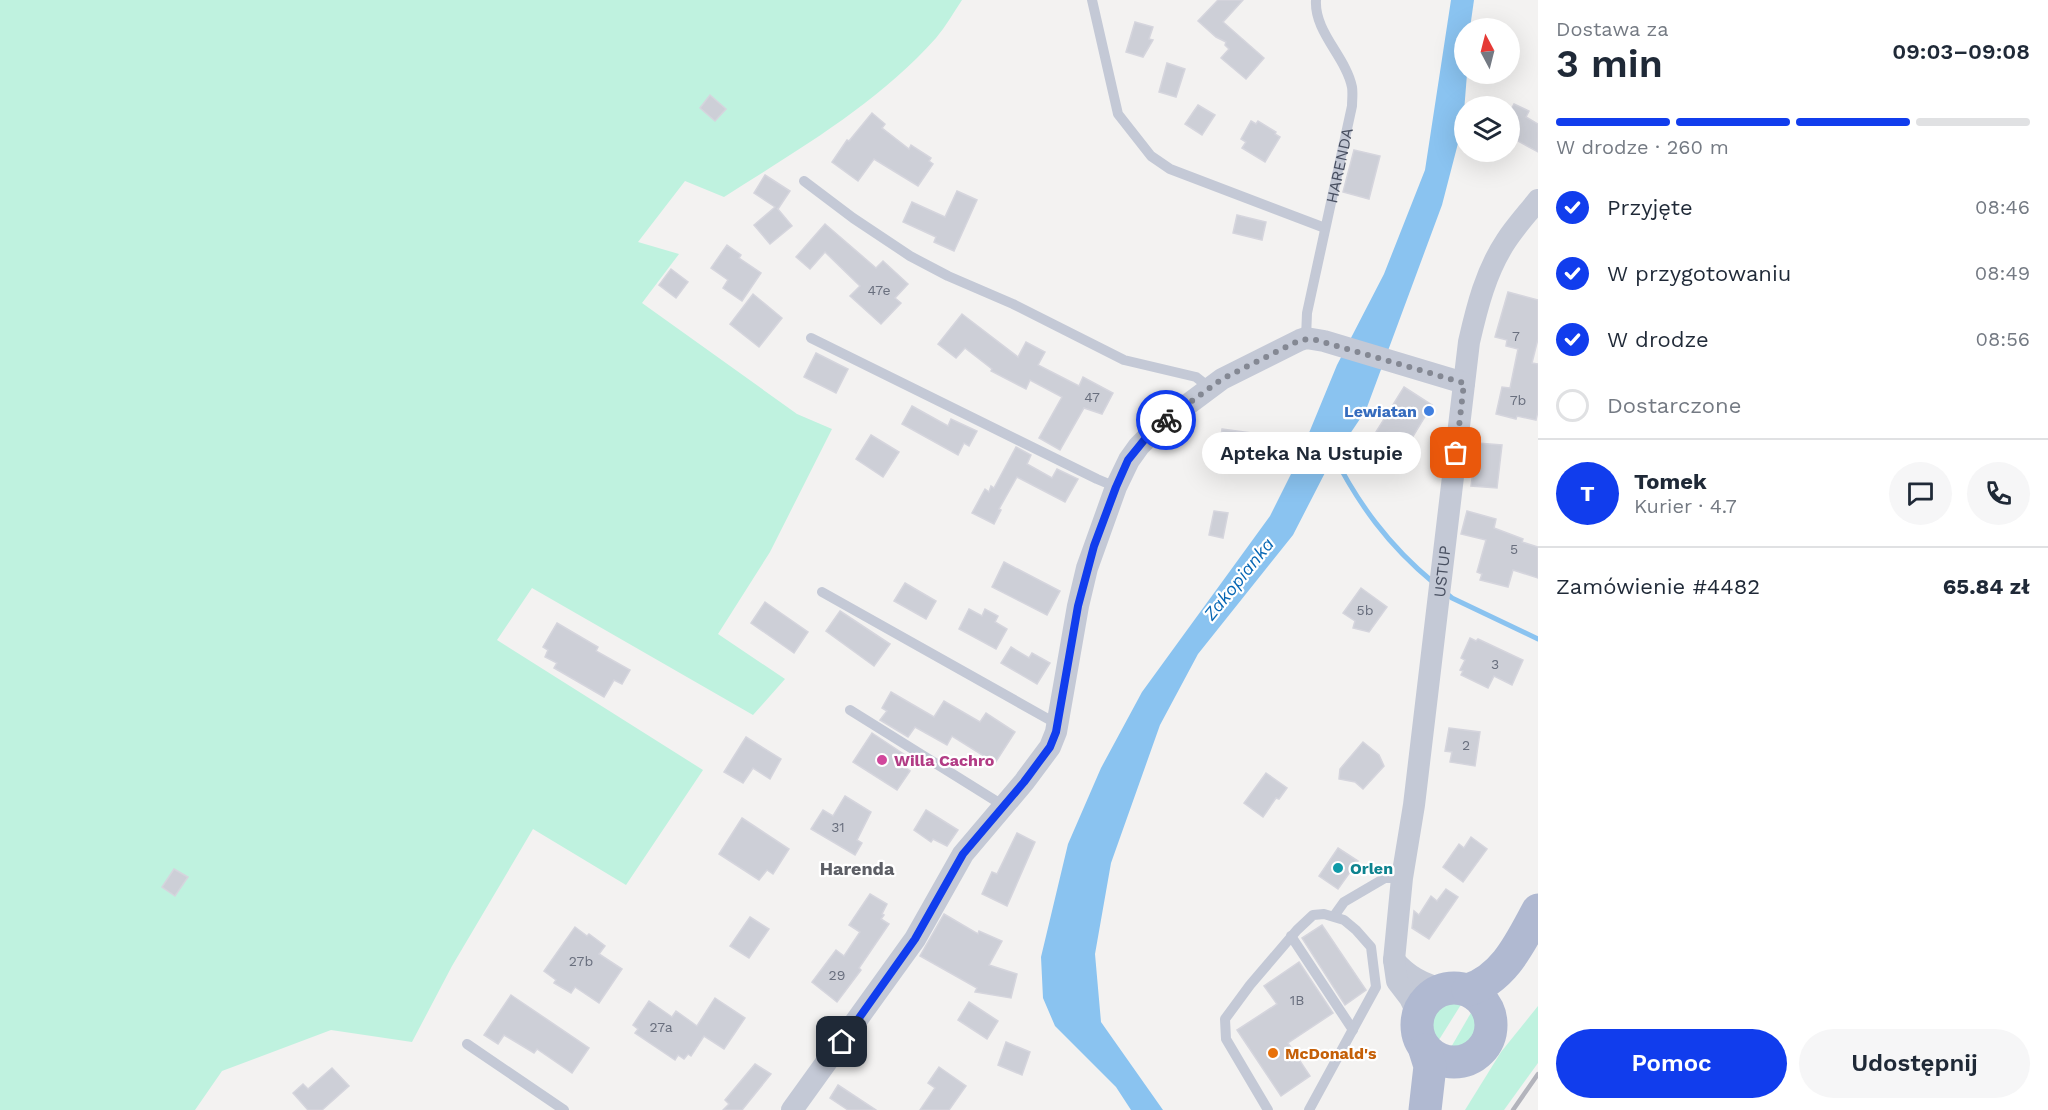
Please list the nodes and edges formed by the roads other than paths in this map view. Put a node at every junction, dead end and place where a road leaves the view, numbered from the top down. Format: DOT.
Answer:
graph roads {
  1 [pos="1092,0"];
  2 [pos="1316,0"];
  3 [pos="804,181"];
  4 [pos="1538,200"];
  5 [pos="1325,228"];
  6 [pos="811,338"];
  7 [pos="1315,339"];
  8 [pos="1464,383"];
  9 [pos="1210,388"];
  10 [pos="1116,487"];
  11 [pos="822,592"];
  12 [pos="850,710"];
  13 [pos="1058,724"];
  14 [pos="1004,806"];
  15 [pos="1402,878"];
  16 [pos="1538,910"];
  17 [pos="1334,916"];
  18 [pos="1294,933"];
  19 [pos="1538,950"];
  20 [pos="1394,960"];
  21 [pos="1456,990"];
  22 [pos="1418,1015"];
  23 [pos="1491,1016"];
  24 [pos="1353,1030"];
  25 [pos="467,1044"];
  26 [pos="1425,1050"];
  27 [pos="1461,1061"];
  28 [pos="564,1110"];
  29 [pos="792,1110"];
  30 [pos="1268,1110"];
  31 [pos="1309,1110"];
  32 [pos="1425,1110"];
  33 [pos="1434,1110"];
  1 -- 5 [label="lane"];
  2 -- 5 [label="lane, HARENDA"];
  3 -- 9 [label="lane"];
  4 -- 8 [label="street, USTUP"];
  5 -- 7 [label="lane, HARENDA"];
  6 -- 10 [label="lane"];
  7 -- 8 [label="street"];
  7 -- 9 [label="street"];
  8 -- 15 [label="street, USTUP"];
  9 -- 10 [label="street"];
  10 -- 13 [label="street"];
  11 -- 13 [label="lane"];
  12 -- 14 [label="lane"];
  13 -- 14 [label="street"];
  14 -- 29 [label="street"];
  15 -- 17 [label="lane"];
  15 -- 20 [label="street, USTUP"];
  16 -- 21 [label="main road"];
  17 -- 18 [label="lane"];
  17 -- 24 [label="lane"];
  18 -- 24 [label="lane"];
  18 -- 30 [label="lane"];
  19 -- 23 [label="main road"];
  20 -- 21 [label="street"];
  20 -- 22 [label="street, USTUP"];
  21 -- 22 [label="main road"];
  21 -- 23 [label="main road"];
  22 -- 26 [label="main road"];
  23 -- 27 [label="main road"];
  24 -- 31 [label="lane"];
  25 -- 28 [label="lane"];
  26 -- 27 [label="main road"];
  26 -- 32 [label="main road"];
  27 -- 33 [label="main road"];
}
